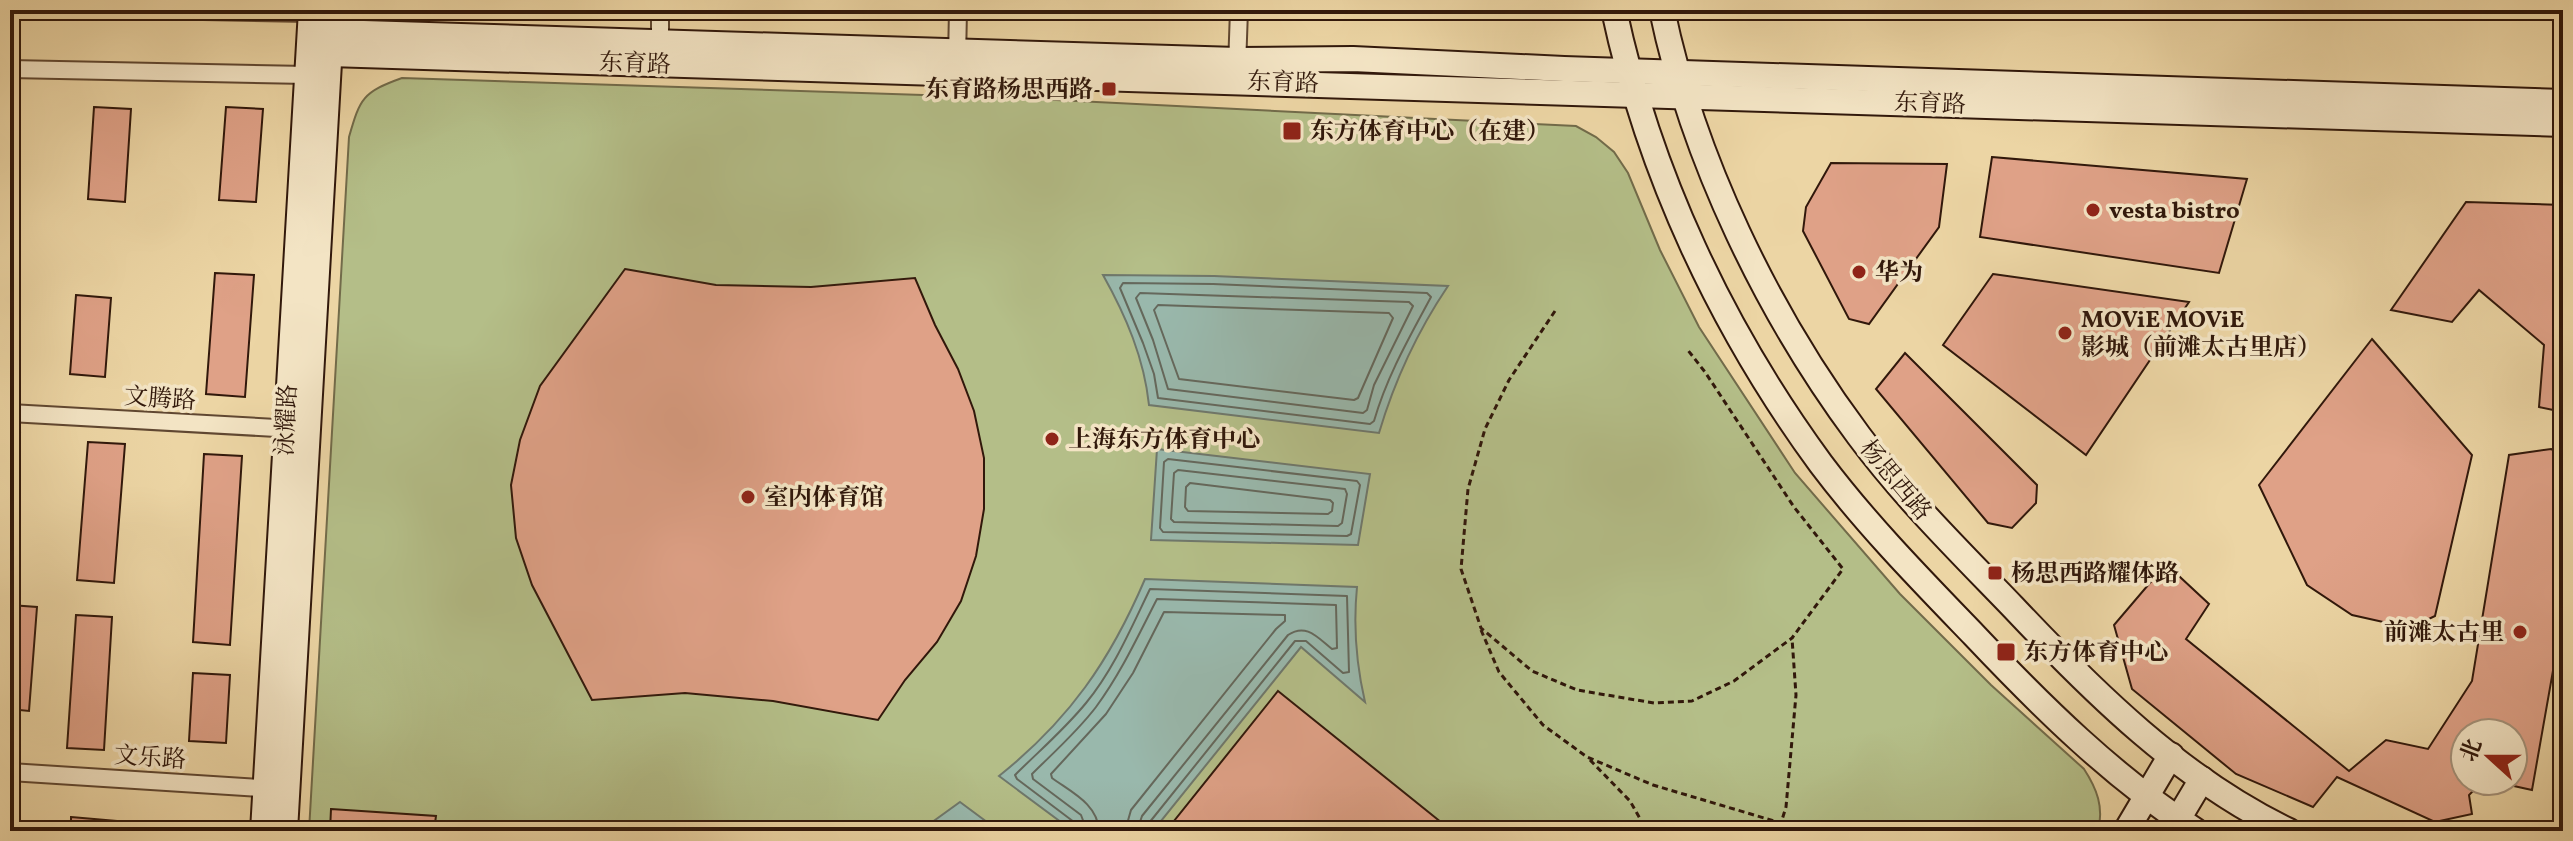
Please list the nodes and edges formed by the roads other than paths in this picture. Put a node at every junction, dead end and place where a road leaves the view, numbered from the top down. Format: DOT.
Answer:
graph roads {
  1 [pos="150,10"];
  2 [pos="660,10"];
  3 [pos="958,10"];
  4 [pos="1239,10"];
  5 [pos="1614,10"];
  6 [pos="1662,10"];
  7 [pos="323,24"];
  8 [pos="660,53"];
  9 [pos="957,62"];
  10 [pos="10,69"];
  11 [pos="1238,70"];
  12 [pos="307,75"];
  13 [pos="1633,83"];
  14 [pos="1682,84"];
  15 [pos="2563,102"];
  16 [pos="2563,124"];
  17 [pos="10,413"];
  18 [pos="297,430"];
  19 [pos="2171,755"];
  20 [pos="10,772"];
  21 [pos="2202,779"];
  22 [pos="276,789"];
  23 [pos="2147,796"];
  24 [pos="2181,827"];
  25 [pos="263,831"];
  26 [pos="285,831"];
  27 [pos="2126,831"];
  28 [pos="2289,831"];
  1 -- 7 [label="street, 东育路"];
  2 -- 8 [label="street"];
  3 -- 9 [label="street"];
  4 -- 11 [label="street"];
  5 -- 13 [label="street, 杨思西路"];
  6 -- 14 [label="street, 杨思西路"];
  7 -- 8 [label="street, 东育路"];
  7 -- 12 [label="street"];
  7 -- 12 [label="street, 泳耀路"];
  7 -- 18 [label="street, 泳耀路"];
  8 -- 9 [label="street, 东育路"];
  9 -- 11 [label="street, 东育路"];
  10 -- 12 [label="street"];
  11 -- 13 [label="street, 东育路"];
  12 -- 18 [label="street, 泳耀路"];
  13 -- 14 [label="street, 东育路"];
  13 -- 23 [label="street, 杨思西路"];
  14 -- 15 [label="street, 东育路"];
  14 -- 16 [label="street, 东育路"];
  14 -- 19 [label="street, 杨思西路"];
  17 -- 18 [label="street, 文腾路"];
  18 -- 22 [label="street, 泳耀路"];
  19 -- 21 [label="street, 杨思西路"];
  19 -- 23 [label="street"];
  20 -- 22 [label="street, 文乐路"];
  21 -- 24 [label="street"];
  21 -- 28 [label="street, 杨思西路"];
  22 -- 25 [label="street, 泳耀路"];
  22 -- 26 [label="street, 泳耀路"];
  23 -- 24 [label="street, 杨思西路"];
  23 -- 27 [label="street"];
}
